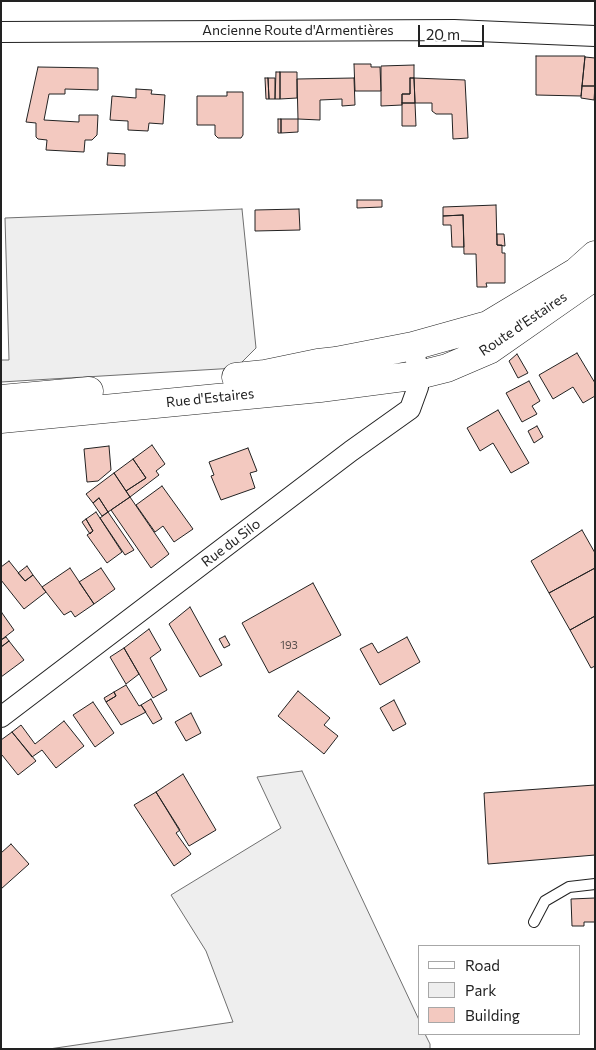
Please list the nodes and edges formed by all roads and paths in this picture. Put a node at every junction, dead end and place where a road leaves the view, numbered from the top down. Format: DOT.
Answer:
graph roads {
  1 [pos="1,32"];
  2 [pos="595,36"];
  3 [pos="595,255"];
  4 [pos="595,276"];
  5 [pos="413,346"];
  6 [pos="419,375"];
  7 [pos="1,399"];
  8 [pos="1,419"];
  9 [pos="1,717"];
  10 [pos="595,884"];
  11 [pos="534,922"];
  1 -- 2 [label="street, Ancienne Route d'Armentières"];
  3 -- 5 [label="main road, Route d'Estaires"];
  4 -- 6 [label="main road, Route d'Estaires"];
  5 -- 6 [label="street, Rue du Silo"];
  5 -- 7 [label="main road, Route d'Estaires"];
  6 -- 8 [label="main road, Rue d'Estaires"];
  6 -- 9 [label="street, Rue du Silo"];
  10 -- 11 [label="lane"];
}
